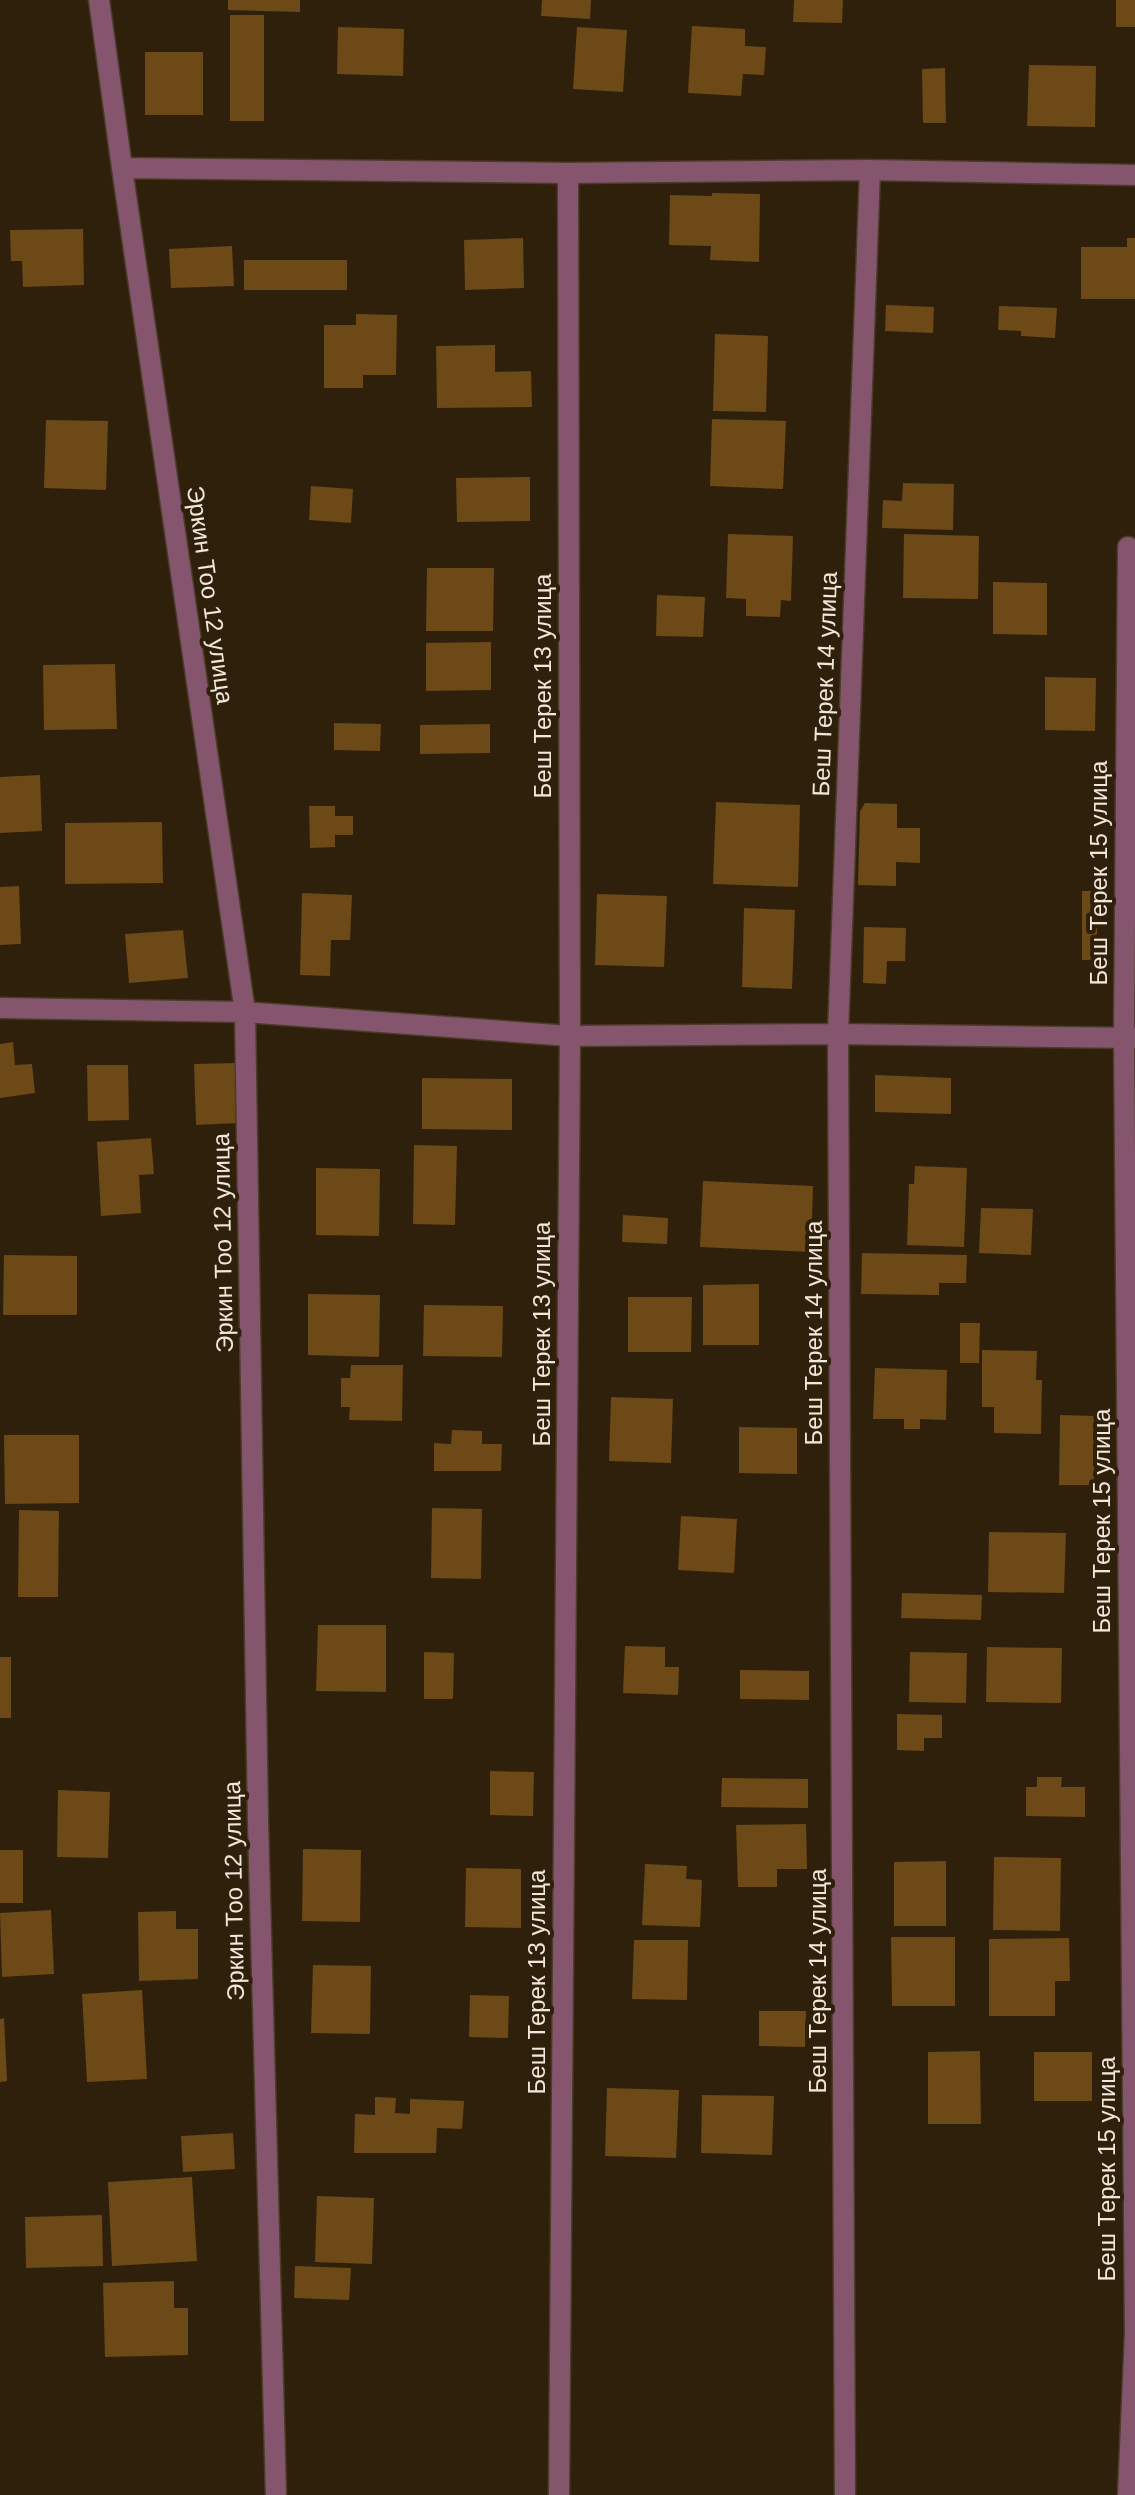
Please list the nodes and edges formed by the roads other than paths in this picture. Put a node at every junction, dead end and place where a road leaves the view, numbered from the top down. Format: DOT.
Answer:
graph roads {
  1 [pos="99,0"];
  2 [pos="122,168"];
  3 [pos="870,170"];
  4 [pos="568,173"];
  5 [pos="1135,175"];
  6 [pos="1128,547"];
  7 [pos="0,1008"];
  8 [pos="245,1012"];
  9 [pos="838,1034"];
  10 [pos="570,1036"];
  11 [pos="1129,1038"];
  12 [pos="276,2495"];
  13 [pos="559,2495"];
  14 [pos="845,2495"];
  15 [pos="1128,2495"];
  1 -- 2 [label="street, Эркин Тоо 12 улица"];
  2 -- 4 [label="street"];
  2 -- 8 [label="street, Эркин Тоо 12 улица"];
  3 -- 4 [label="street"];
  3 -- 5 [label="street"];
  3 -- 9 [label="street, Беш Терек 14 улица"];
  4 -- 10 [label="street, Беш Терек 13 улица"];
  6 -- 11 [label="street, Беш Терек 15 улица"];
  7 -- 8 [label="street"];
  8 -- 10 [label="street"];
  8 -- 12 [label="street, Эркин Тоо 12 улица"];
  9 -- 10 [label="street"];
  9 -- 11 [label="street"];
  9 -- 14 [label="street, Беш Терек 14 улица"];
  10 -- 13 [label="street, Беш Терек 13 улица"];
  11 -- 15 [label="street, Беш Терек 15 улица"];
}
